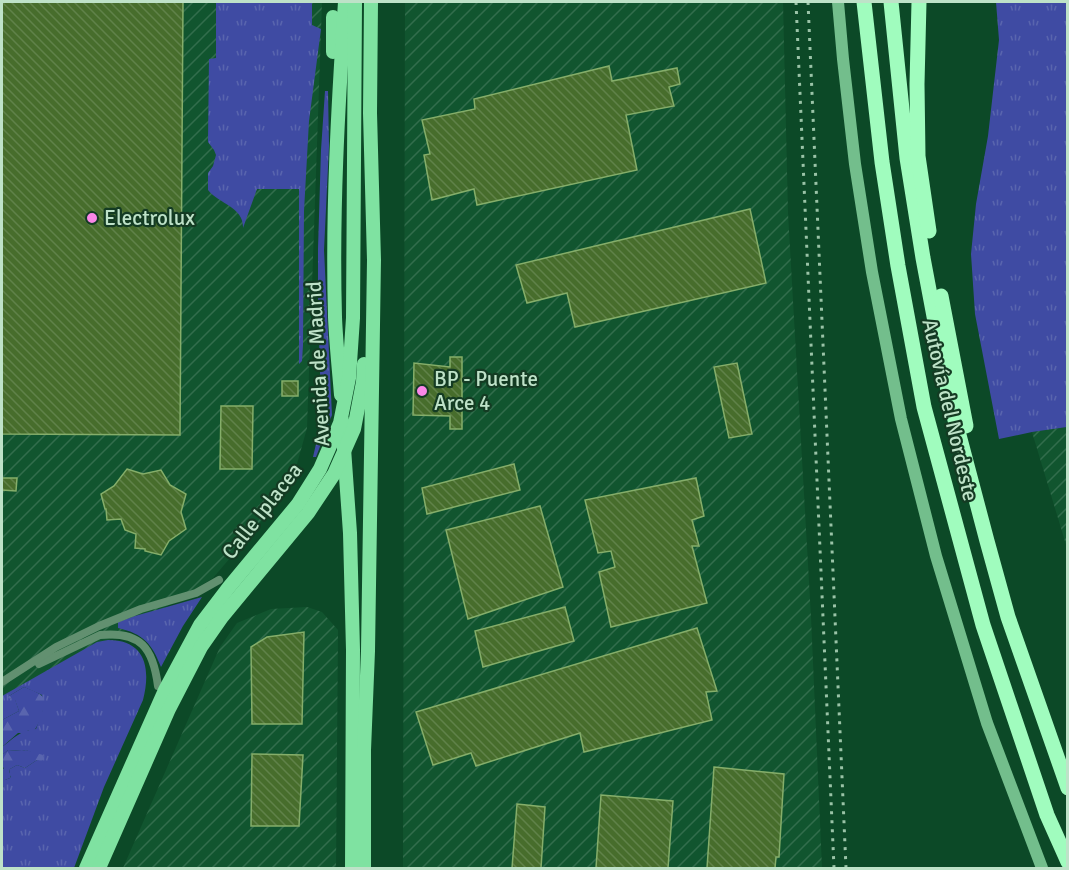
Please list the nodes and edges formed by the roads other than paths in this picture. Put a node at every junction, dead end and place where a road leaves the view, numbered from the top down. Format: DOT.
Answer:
graph roads {
  1 [pos="345,2"];
  2 [pos="355,2"];
  3 [pos="371,2"];
  4 [pos="838,2"];
  5 [pos="864,2"];
  6 [pos="891,2"];
  7 [pos="919,2"];
  8 [pos="333,17"];
  9 [pos="370,113"];
  10 [pos="336,135"];
  11 [pos="987,541"];
  12 [pos="219,580"];
  13 [pos="5,680"];
  14 [pos="158,686"];
  15 [pos="1068,788"];
  16 [pos="1047,815"];
  17 [pos="1068,862"];
  18 [pos="86,868"];
  19 [pos="99,868"];
  20 [pos="352,868"];
  21 [pos="364,868"];
  22 [pos="1041,868"];
  23 [pos="1059,868"];
  1 -- 10 [label="main road, Avenida de Madrid"];
  2 -- 18 [label="main road, Calle Iplacea"];
  3 -- 9 [label="main road"];
  4 -- 22 [label="street"];
  5 -- 16 [label="highway, Autovía del Nordeste"];
  6 -- 11 [label="highway, Autovía del Nordeste"];
  7 -- 11 [label="highway"];
  8 -- 10 [label="main road"];
  9 -- 19 [label="main road, Calle Iplacea"];
  9 -- 21 [label="main road"];
  10 -- 20 [label="main road, Avenida de Madrid"];
  11 -- 15 [label="highway, Autovía del Nordeste"];
  12 -- 13 [label="street"];
  13 -- 14 [label="street"];
  16 -- 17 [label="highway"];
  16 -- 23 [label="highway"];
}
